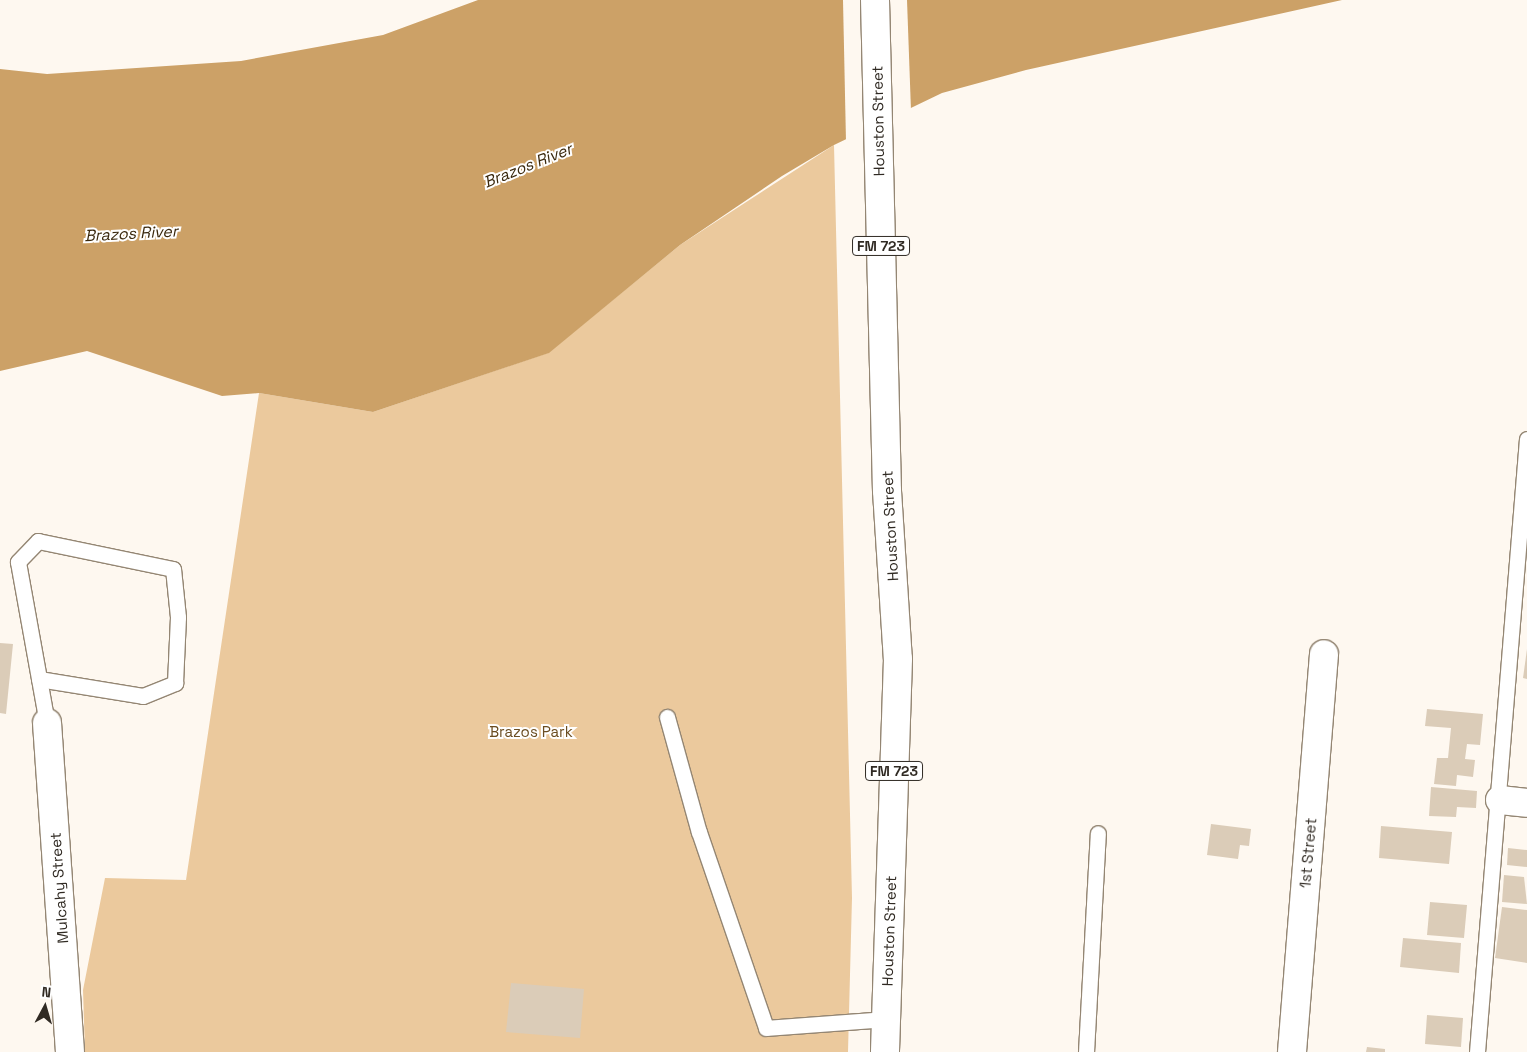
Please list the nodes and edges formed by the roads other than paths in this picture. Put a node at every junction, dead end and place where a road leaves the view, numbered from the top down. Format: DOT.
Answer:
graph roads {
  1 [pos="875,0"];
  2 [pos="1527,439"];
  3 [pos="1324,654"];
  4 [pos="39,679"];
  5 [pos="667,717"];
  6 [pos="47,723"];
  7 [pos="1500,800"];
  8 [pos="1527,803"];
  9 [pos="1098,834"];
  10 [pos="886,1019"];
  11 [pos="70,1052"];
  12 [pos="885,1052"];
  13 [pos="1086,1052"];
  14 [pos="1292,1052"];
  15 [pos="1476,1052"];
  1 -- 10 [label="main road, Houston Street / FM 723"];
  2 -- 7 [label="lane"];
  3 -- 14 [label="main road, 1st Street"];
  4 -- 4 [label="lane"];
  4 -- 6 [label="lane"];
  5 -- 10 [label="lane"];
  6 -- 11 [label="main road, Mulcahy Street"];
  7 -- 8 [label="main road"];
  7 -- 15 [label="lane"];
  9 -- 13 [label="lane"];
  10 -- 12 [label="main road, Houston Street / FM 723"];
}
